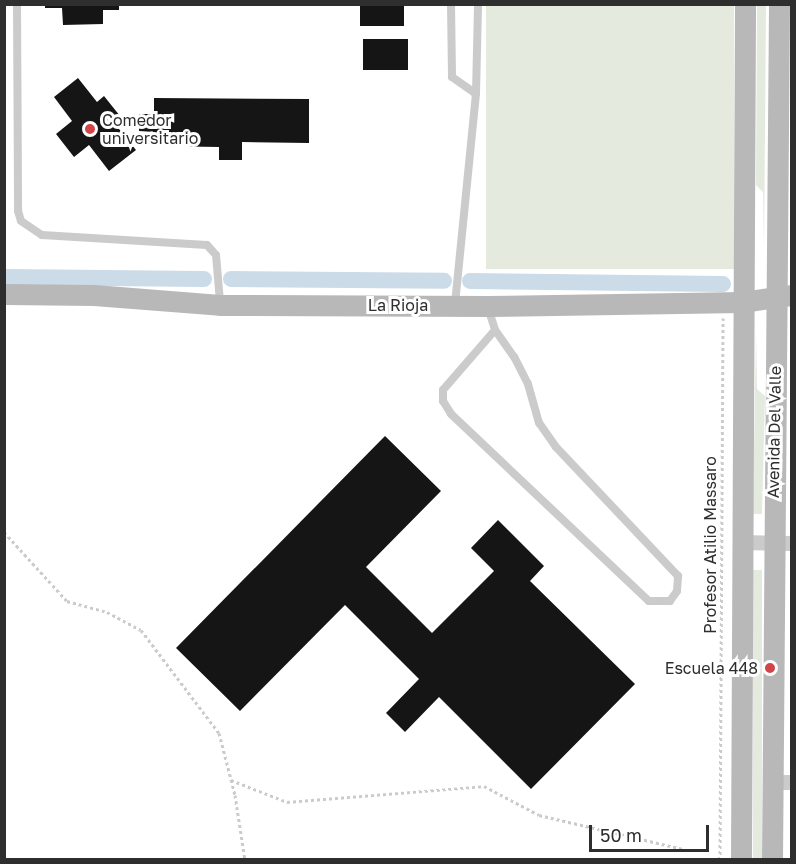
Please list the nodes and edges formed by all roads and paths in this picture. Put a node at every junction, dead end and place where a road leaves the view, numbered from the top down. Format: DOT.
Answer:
graph roads {
  1 [pos="17,4"];
  2 [pos="451,4"];
  3 [pos="478,4"];
  4 [pos="745,4"];
  5 [pos="779,4"];
  6 [pos="785,40"];
  7 [pos="476,94"];
  8 [pos="4,294"];
  9 [pos="784,295"];
  10 [pos="732,302"];
  11 [pos="220,305"];
  12 [pos="455,306"];
  13 [pos="488,306"];
  14 [pos="495,330"];
  15 [pos="4,532"];
  16 [pos="740,542"];
  17 [pos="782,543"];
  18 [pos="231,780"];
  19 [pos="782,782"];
  20 [pos="683,849"];
  21 [pos="245,860"];
  22 [pos="720,860"];
  23 [pos="741,860"];
  24 [pos="772,860"];
  1 -- 11 [label="lane"];
  2 -- 7 [label="lane"];
  3 -- 7 [label="lane"];
  4 -- 10 [label="main road, Avenida Del Valle"];
  5 -- 6 [label="main road, Avenida Del Valle"];
  6 -- 9 [label="main road, Avenida Del Valle"];
  7 -- 12 [label="lane"];
  8 -- 11 [label="main road, La Rioja"];
  9 -- 10 [label="main road, La Rioja"];
  9 -- 17 [label="main road, Avenida Del Valle"];
  10 -- 13 [label="main road, La Rioja"];
  10 -- 16 [label="main road, Avenida Del Valle"];
  10 -- 22 [label="path, Profesor Atilio Massaro"];
  11 -- 12 [label="main road, La Rioja"];
  12 -- 13 [label="main road, La Rioja"];
  13 -- 14 [label="lane"];
  14 -- 14 [label="lane"];
  15 -- 18 [label="path"];
  16 -- 17 [label="street"];
  16 -- 23 [label="main road, Avenida Del Valle"];
  17 -- 19 [label="main road, Avenida Del Valle"];
  18 -- 20 [label="path"];
  18 -- 21 [label="path"];
  19 -- 24 [label="main road, Avenida Del Valle"];
}
